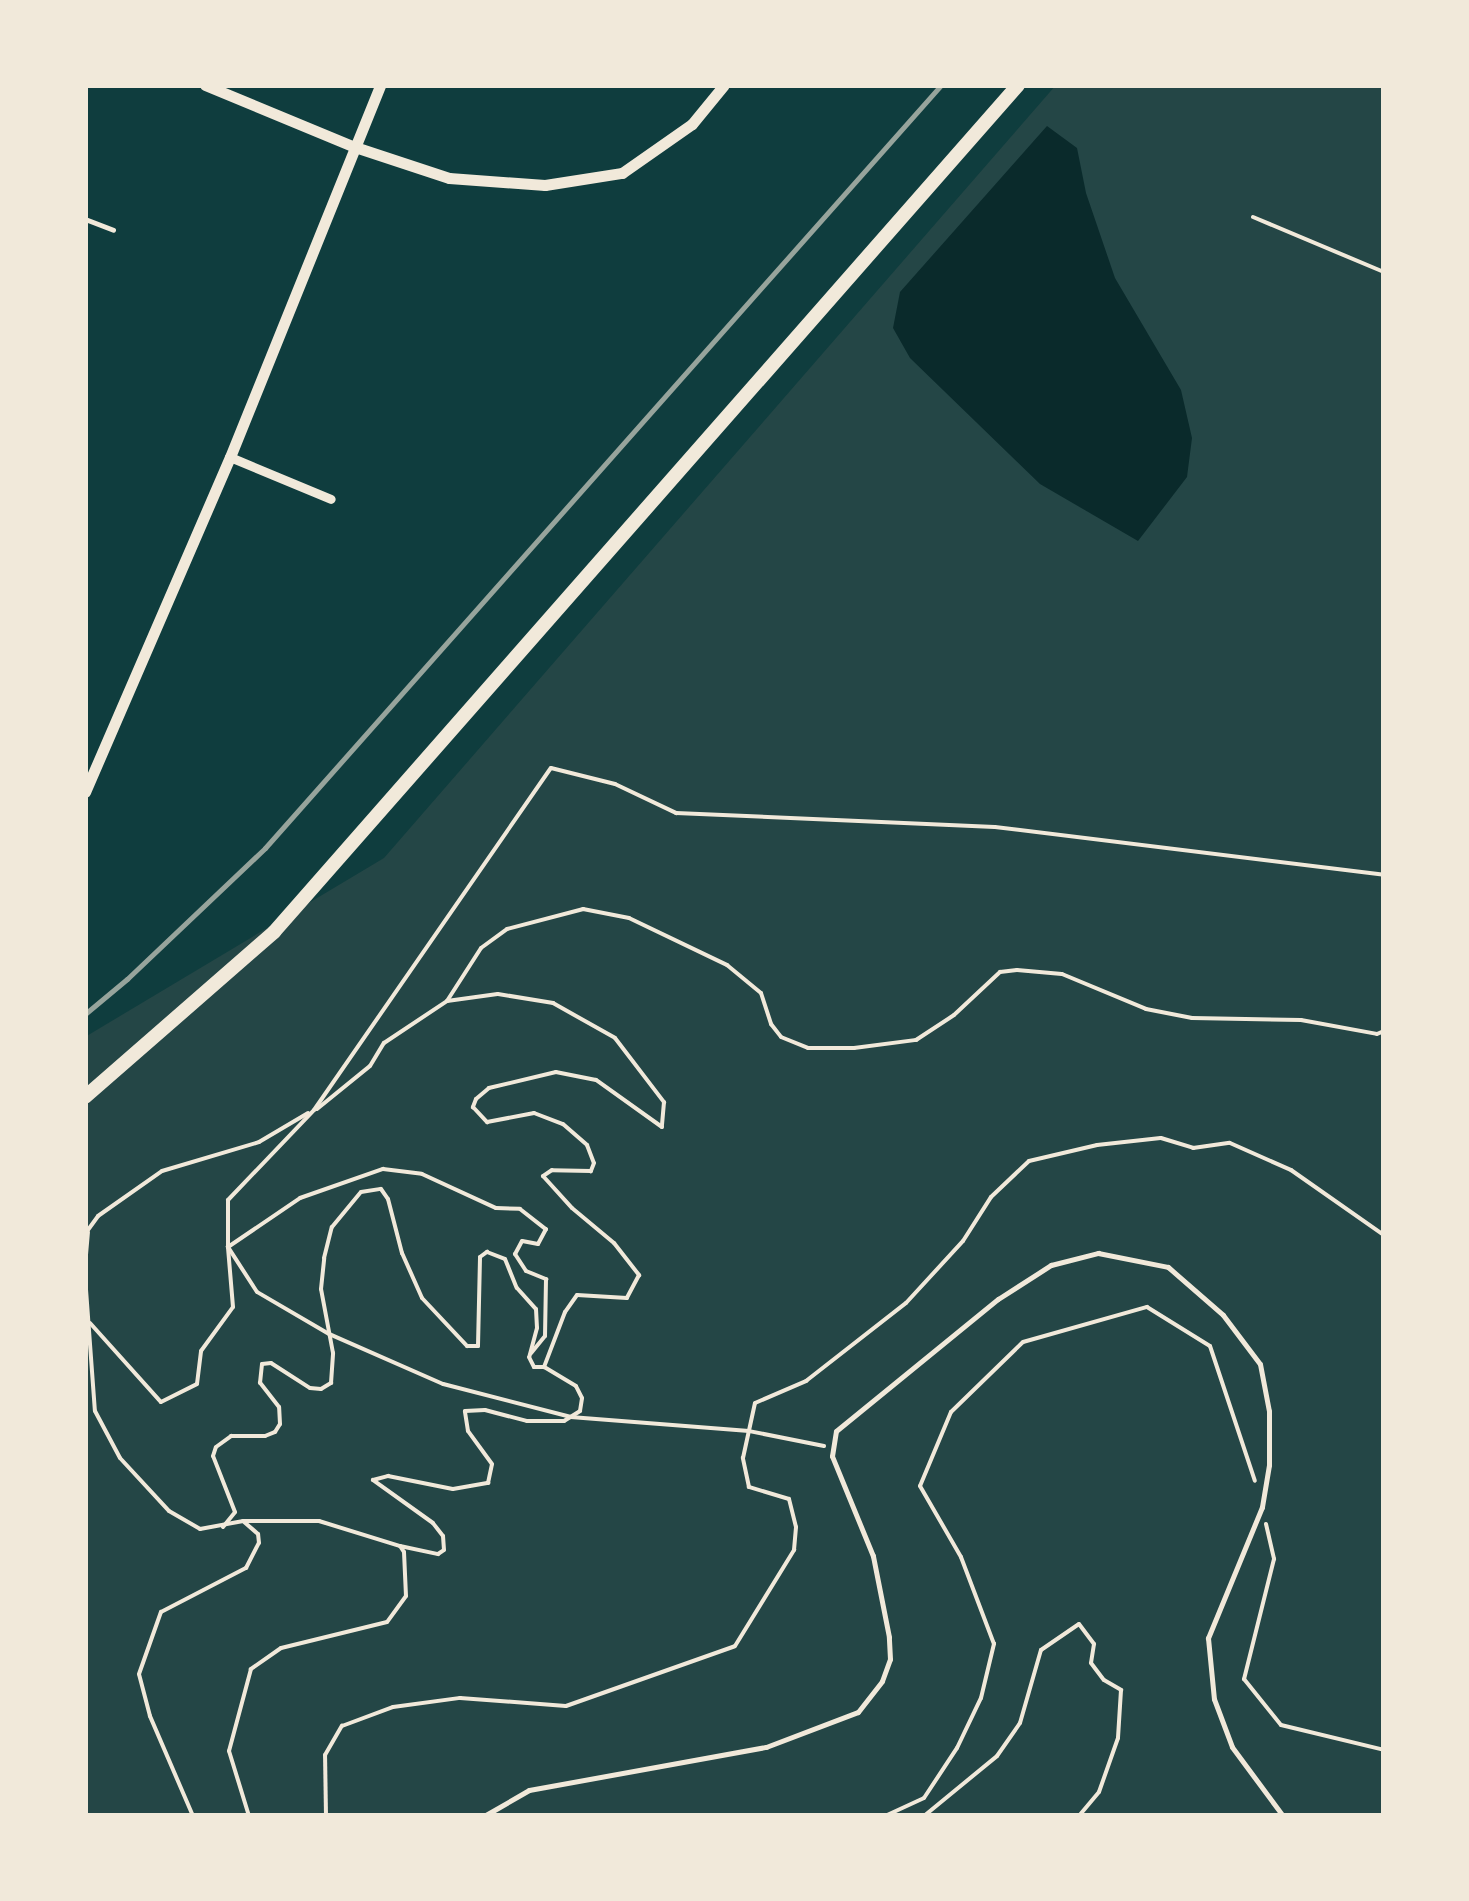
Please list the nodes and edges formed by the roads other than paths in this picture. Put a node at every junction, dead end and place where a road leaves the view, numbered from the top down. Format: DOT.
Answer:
graph roads {
  1 [pos="205,85"];
  2 [pos="380,85"];
  3 [pos="724,85"];
  4 [pos="1018,85"];
  5 [pos="355,147"];
  6 [pos="85,218"];
  7 [pos="113,230"];
  8 [pos="230,456"];
  9 [pos="331,499"];
  10 [pos="85,792"];
  11 [pos="85,1097"];
  12 [pos="484,1816"];
  13 [pos="1282,1816"];
  1 -- 5 [label="street"];
  2 -- 5 [label="street"];
  3 -- 5 [label="street"];
  4 -- 11 [label="main road"];
  5 -- 8 [label="street"];
  6 -- 7 [label="lane"];
  8 -- 9 [label="street"];
  8 -- 10 [label="street"];
  12 -- 13 [label="lane"];
}
